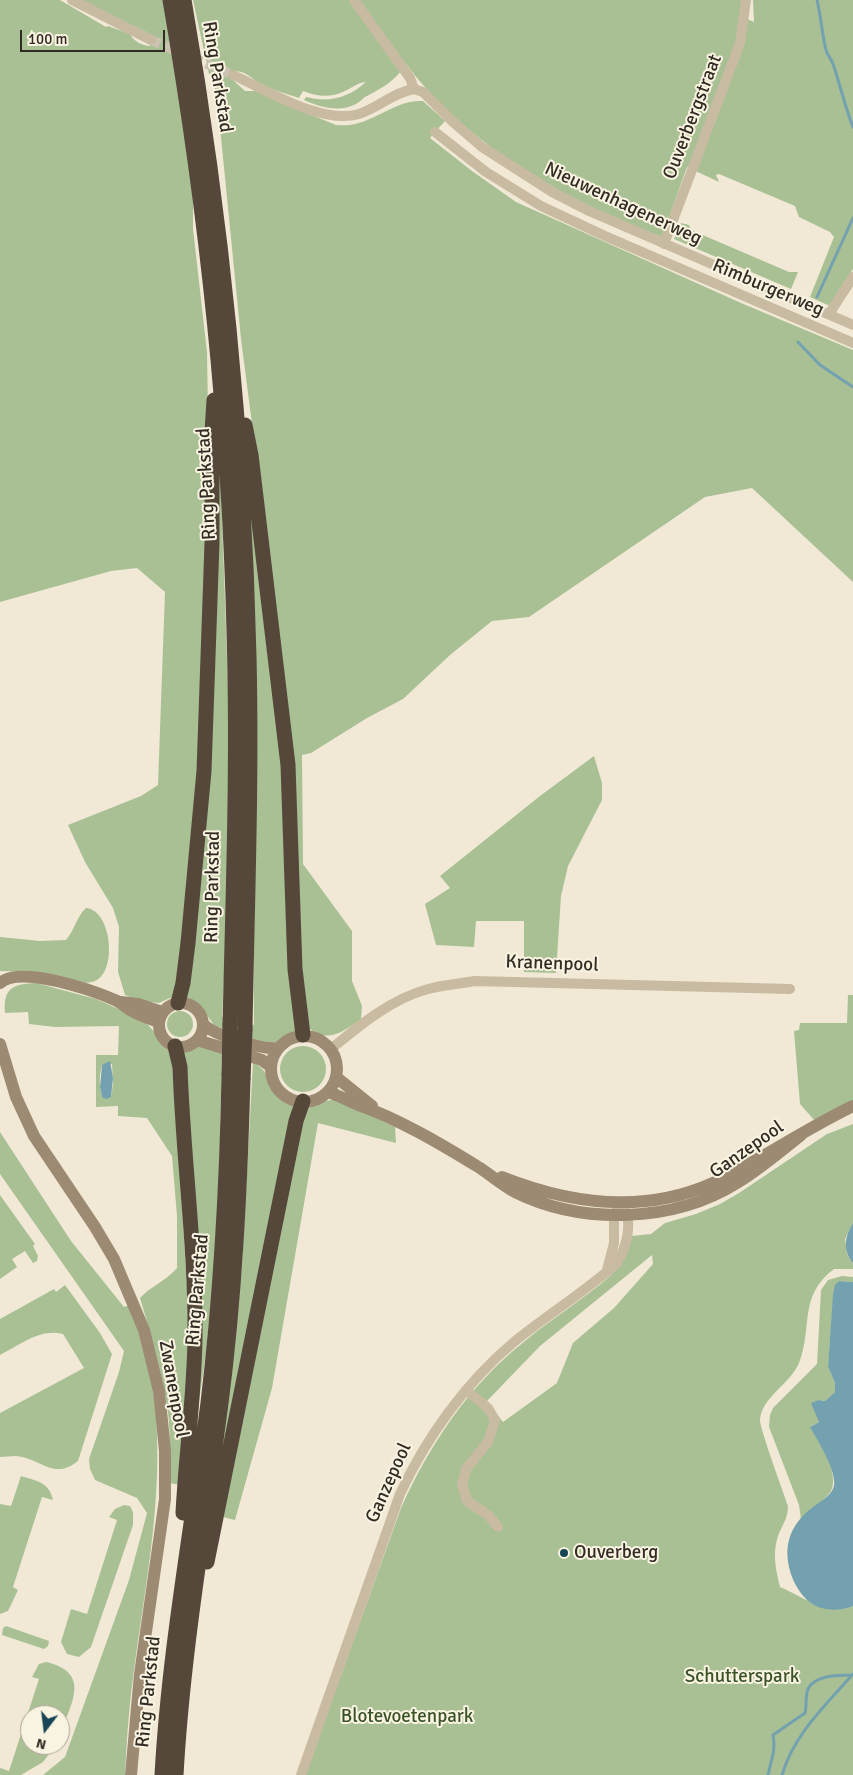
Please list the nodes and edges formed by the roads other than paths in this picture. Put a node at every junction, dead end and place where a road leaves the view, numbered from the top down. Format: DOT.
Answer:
graph roads {
  1 [pos="72,0"];
  2 [pos="170,0"];
  3 [pos="184,0"];
  4 [pos="354,0"];
  5 [pos="746,0"];
  6 [pos="151,40"];
  7 [pos="233,75"];
  8 [pos="414,88"];
  9 [pos="435,132"];
  10 [pos="664,244"];
  11 [pos="853,277"];
  12 [pos="829,314"];
  13 [pos="853,325"];
  14 [pos="853,343"];
  15 [pos="224,353"];
  16 [pos="0,983"];
  17 [pos="790,989"];
  18 [pos="178,1003"];
  19 [pos="160,1018"];
  20 [pos="203,1024"];
  21 [pos="302,1035"];
  22 [pos="197,1040"];
  23 [pos="0,1044"];
  24 [pos="175,1046"];
  25 [pos="278,1048"];
  26 [pos="331,1049"];
  27 [pos="271,1067"];
  28 [pos="236,1076"];
  29 [pos="336,1077"];
  30 [pos="328,1092"];
  31 [pos="302,1101"];
  32 [pos="853,1106"];
  33 [pos="377,1110"];
  34 [pos="801,1135"];
  35 [pos="480,1168"];
  36 [pos="620,1203"];
  37 [pos="621,1215"];
  38 [pos="466,1390"];
  39 [pos="498,1527"];
  40 [pos="178,1612"];
  41 [pos="188,1642"];
  42 [pos="131,1775"];
  43 [pos="162,1775"];
  44 [pos="176,1775"];
  45 [pos="301,1775"];
  1 -- 6 [label="street"];
  2 -- 15 [label="highway, Ring Parkstad"];
  3 -- 15 [label="highway, Ring Parkstad"];
  4 -- 8 [label="street, Nieuwenhagenerweg"];
  5 -- 10 [label="street, Ouverbergstraat"];
  7 -- 8 [label="street"];
  8 -- 10 [label="street, Nieuwenhagenerweg"];
  9 -- 14 [label="street, Rimburgerweg"];
  10 -- 12 [label="street, Nieuwenhagenerweg"];
  11 -- 12 [label="street"];
  12 -- 13 [label="street, Nieuwenhagenerweg"];
  15 -- 18 [label="highway"];
  15 -- 21 [label="highway"];
  15 -- 28 [label="highway, Ring Parkstad, bridge"];
  16 -- 19 [label="main road"];
  17 -- 26 [label="street, Kranenpool"];
  18 -- 19 [label="main road"];
  18 -- 20 [label="main road"];
  19 -- 24 [label="main road"];
  20 -- 22 [label="main road"];
  20 -- 25 [label="main road"];
  21 -- 25 [label="main road"];
  21 -- 26 [label="main road"];
  22 -- 24 [label="main road"];
  22 -- 27 [label="main road"];
  23 -- 42 [label="main road, Zwanenpool"];
  24 -- 40 [label="highway"];
  25 -- 27 [label="main road"];
  26 -- 29 [label="main road"];
  27 -- 31 [label="main road"];
  28 -- 40 [label="highway, Ring Parkstad"];
  28 -- 41 [label="highway, Ring Parkstad"];
  29 -- 30 [label="main road"];
  29 -- 33 [label="main road"];
  30 -- 31 [label="main road"];
  30 -- 33 [label="main road"];
  31 -- 41 [label="highway"];
  32 -- 34 [label="main road, Ganzepool"];
  33 -- 35 [label="main road"];
  34 -- 36 [label="main road, Ganzepool"];
  34 -- 37 [label="main road, Ganzepool"];
  35 -- 36 [label="main road"];
  35 -- 37 [label="main road"];
  36 -- 37 [label="street, Ganzepool"];
  37 -- 38 [label="street, Ganzepool"];
  38 -- 39 [label="street"];
  38 -- 45 [label="street, Ganzepool"];
  40 -- 43 [label="highway, Ring Parkstad"];
  41 -- 44 [label="highway, Ring Parkstad"];
}
